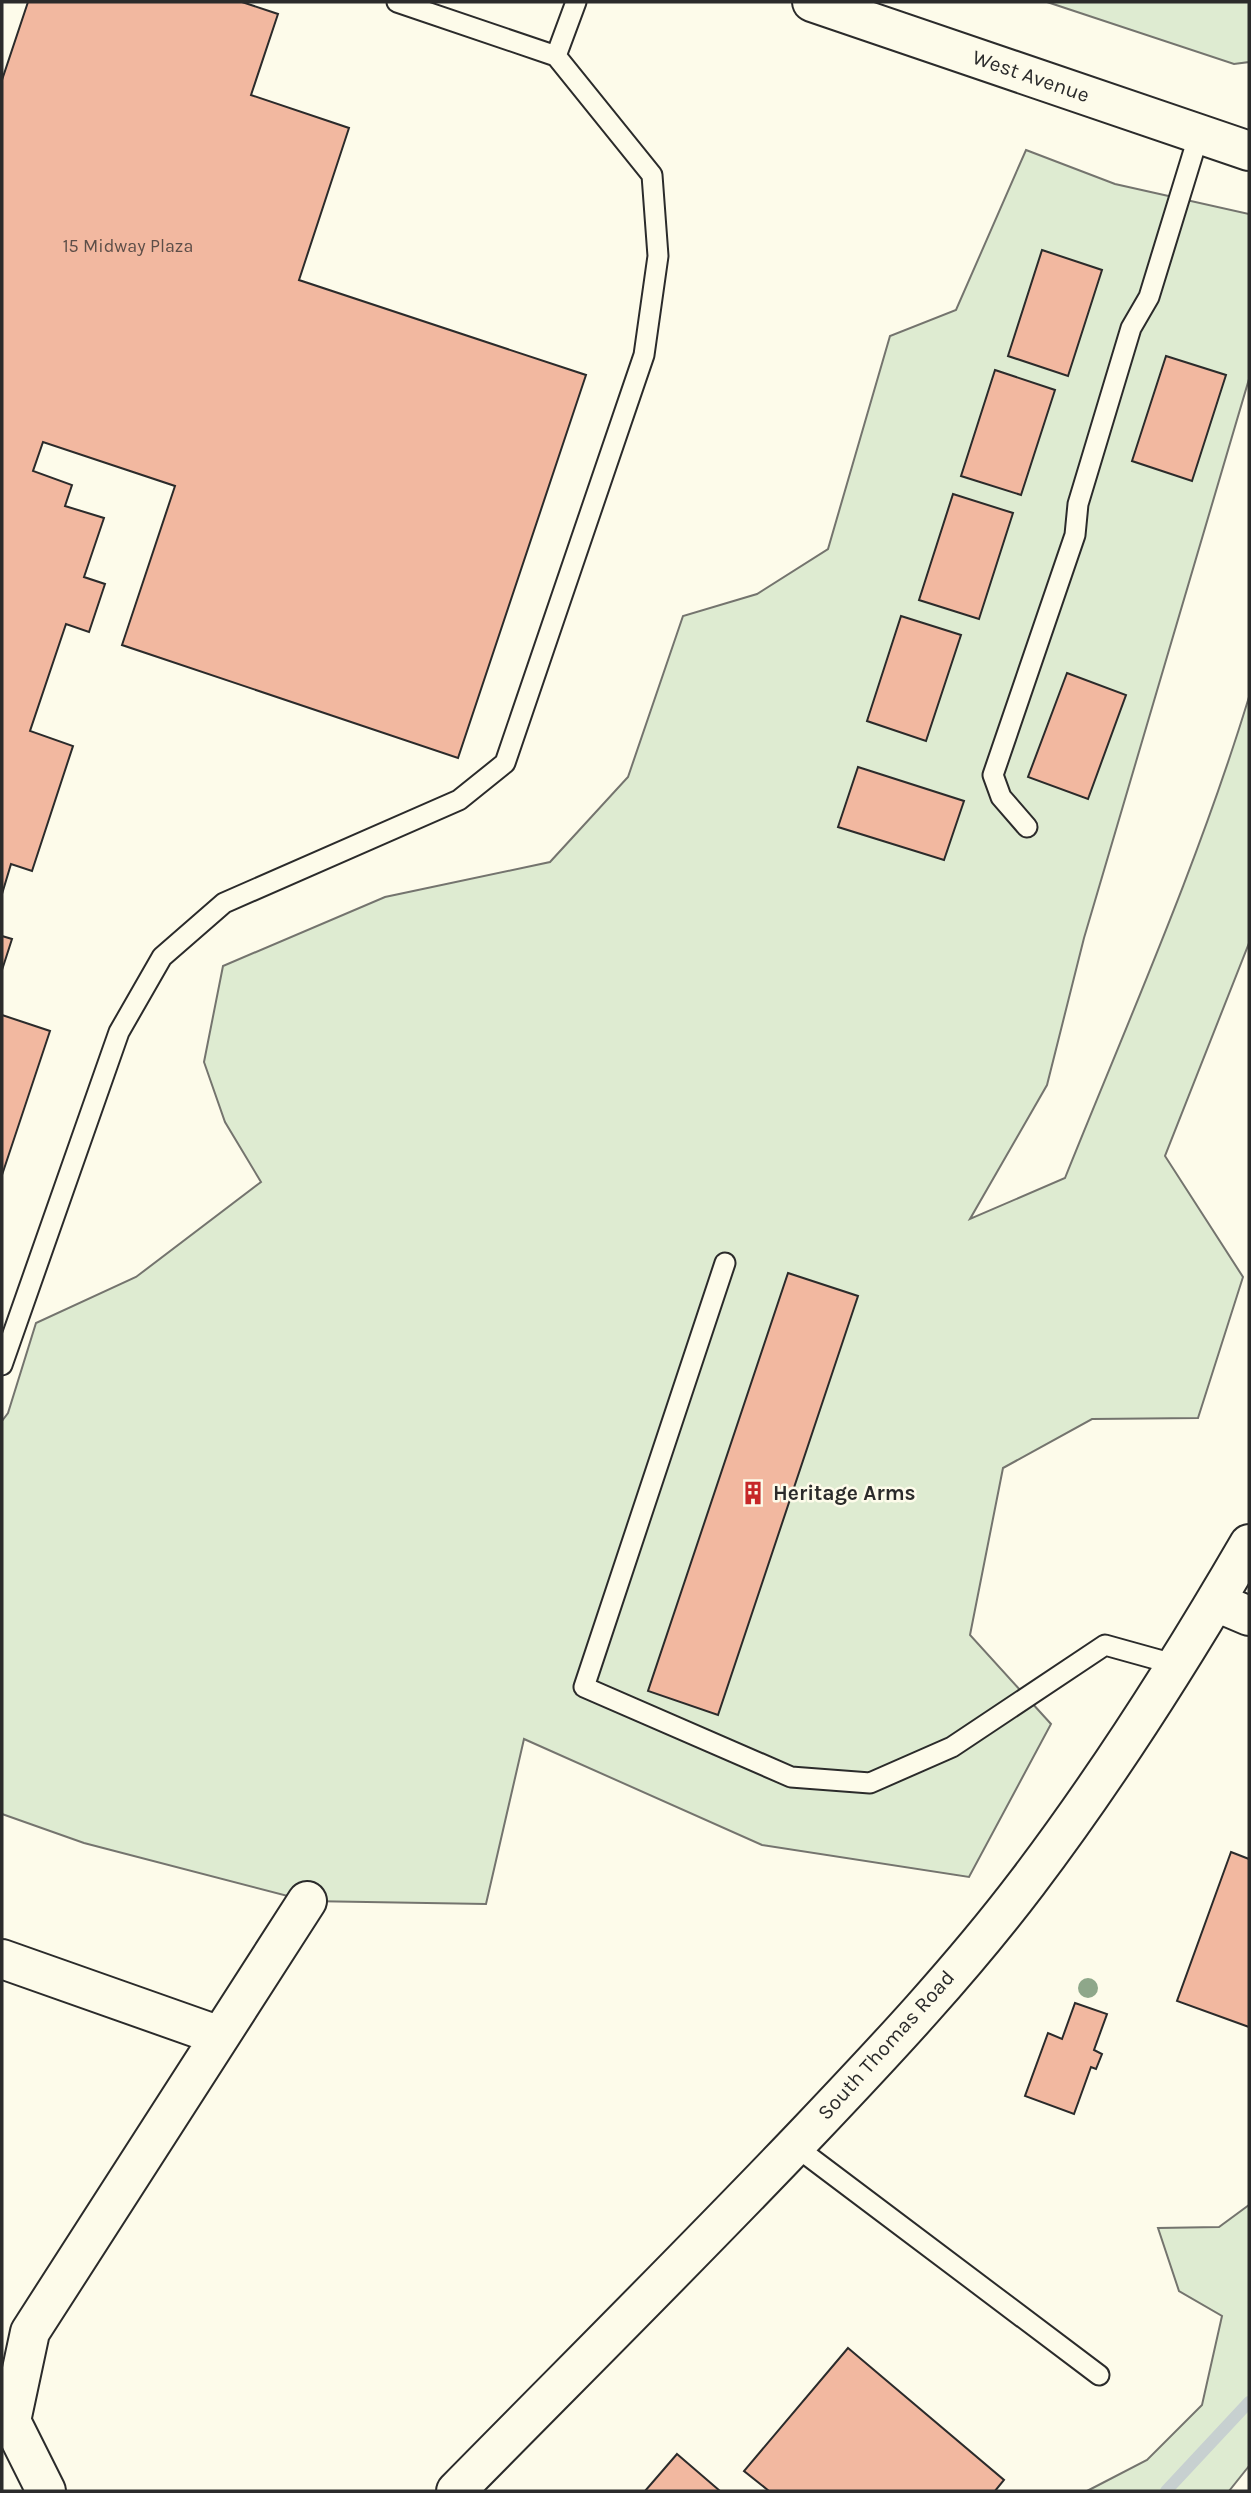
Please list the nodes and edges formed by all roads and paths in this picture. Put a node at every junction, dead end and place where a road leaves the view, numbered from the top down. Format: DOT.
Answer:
graph roads {
  1 [pos="397,2"];
  2 [pos="576,2"];
  3 [pos="813,2"];
  4 [pos="556,56"];
  5 [pos="1199,134"];
  6 [pos="1249,151"];
  7 [pos="1027,827"];
  8 [pos="725,1264"];
  9 [pos="2,1365"];
  10 [pos="1249,1544"];
  11 [pos="1232,1609"];
  12 [pos="1177,1665"];
  13 [pos="307,1900"];
  14 [pos="2,1959"];
  15 [pos="220,2035"];
  16 [pos="795,2146"];
  17 [pos="16,2323"];
  18 [pos="1099,2375"];
  19 [pos="46,2491"];
  20 [pos="456,2491"];
  1 -- 4 [label="lane"];
  2 -- 4 [label="lane"];
  3 -- 5 [label="street, West Avenue"];
  4 -- 9 [label="lane"];
  5 -- 6 [label="street, West Avenue"];
  5 -- 7 [label="lane"];
  8 -- 12 [label="lane"];
  10 -- 11 [label="street, South Thomas Road"];
  11 -- 12 [label="street, South Thomas Road"];
  12 -- 16 [label="street, South Thomas Road"];
  13 -- 15 [label="street"];
  14 -- 15 [label="street"];
  15 -- 17 [label="street"];
  16 -- 18 [label="lane"];
  16 -- 20 [label="street, South Thomas Road"];
  17 -- 19 [label="street"];
}
